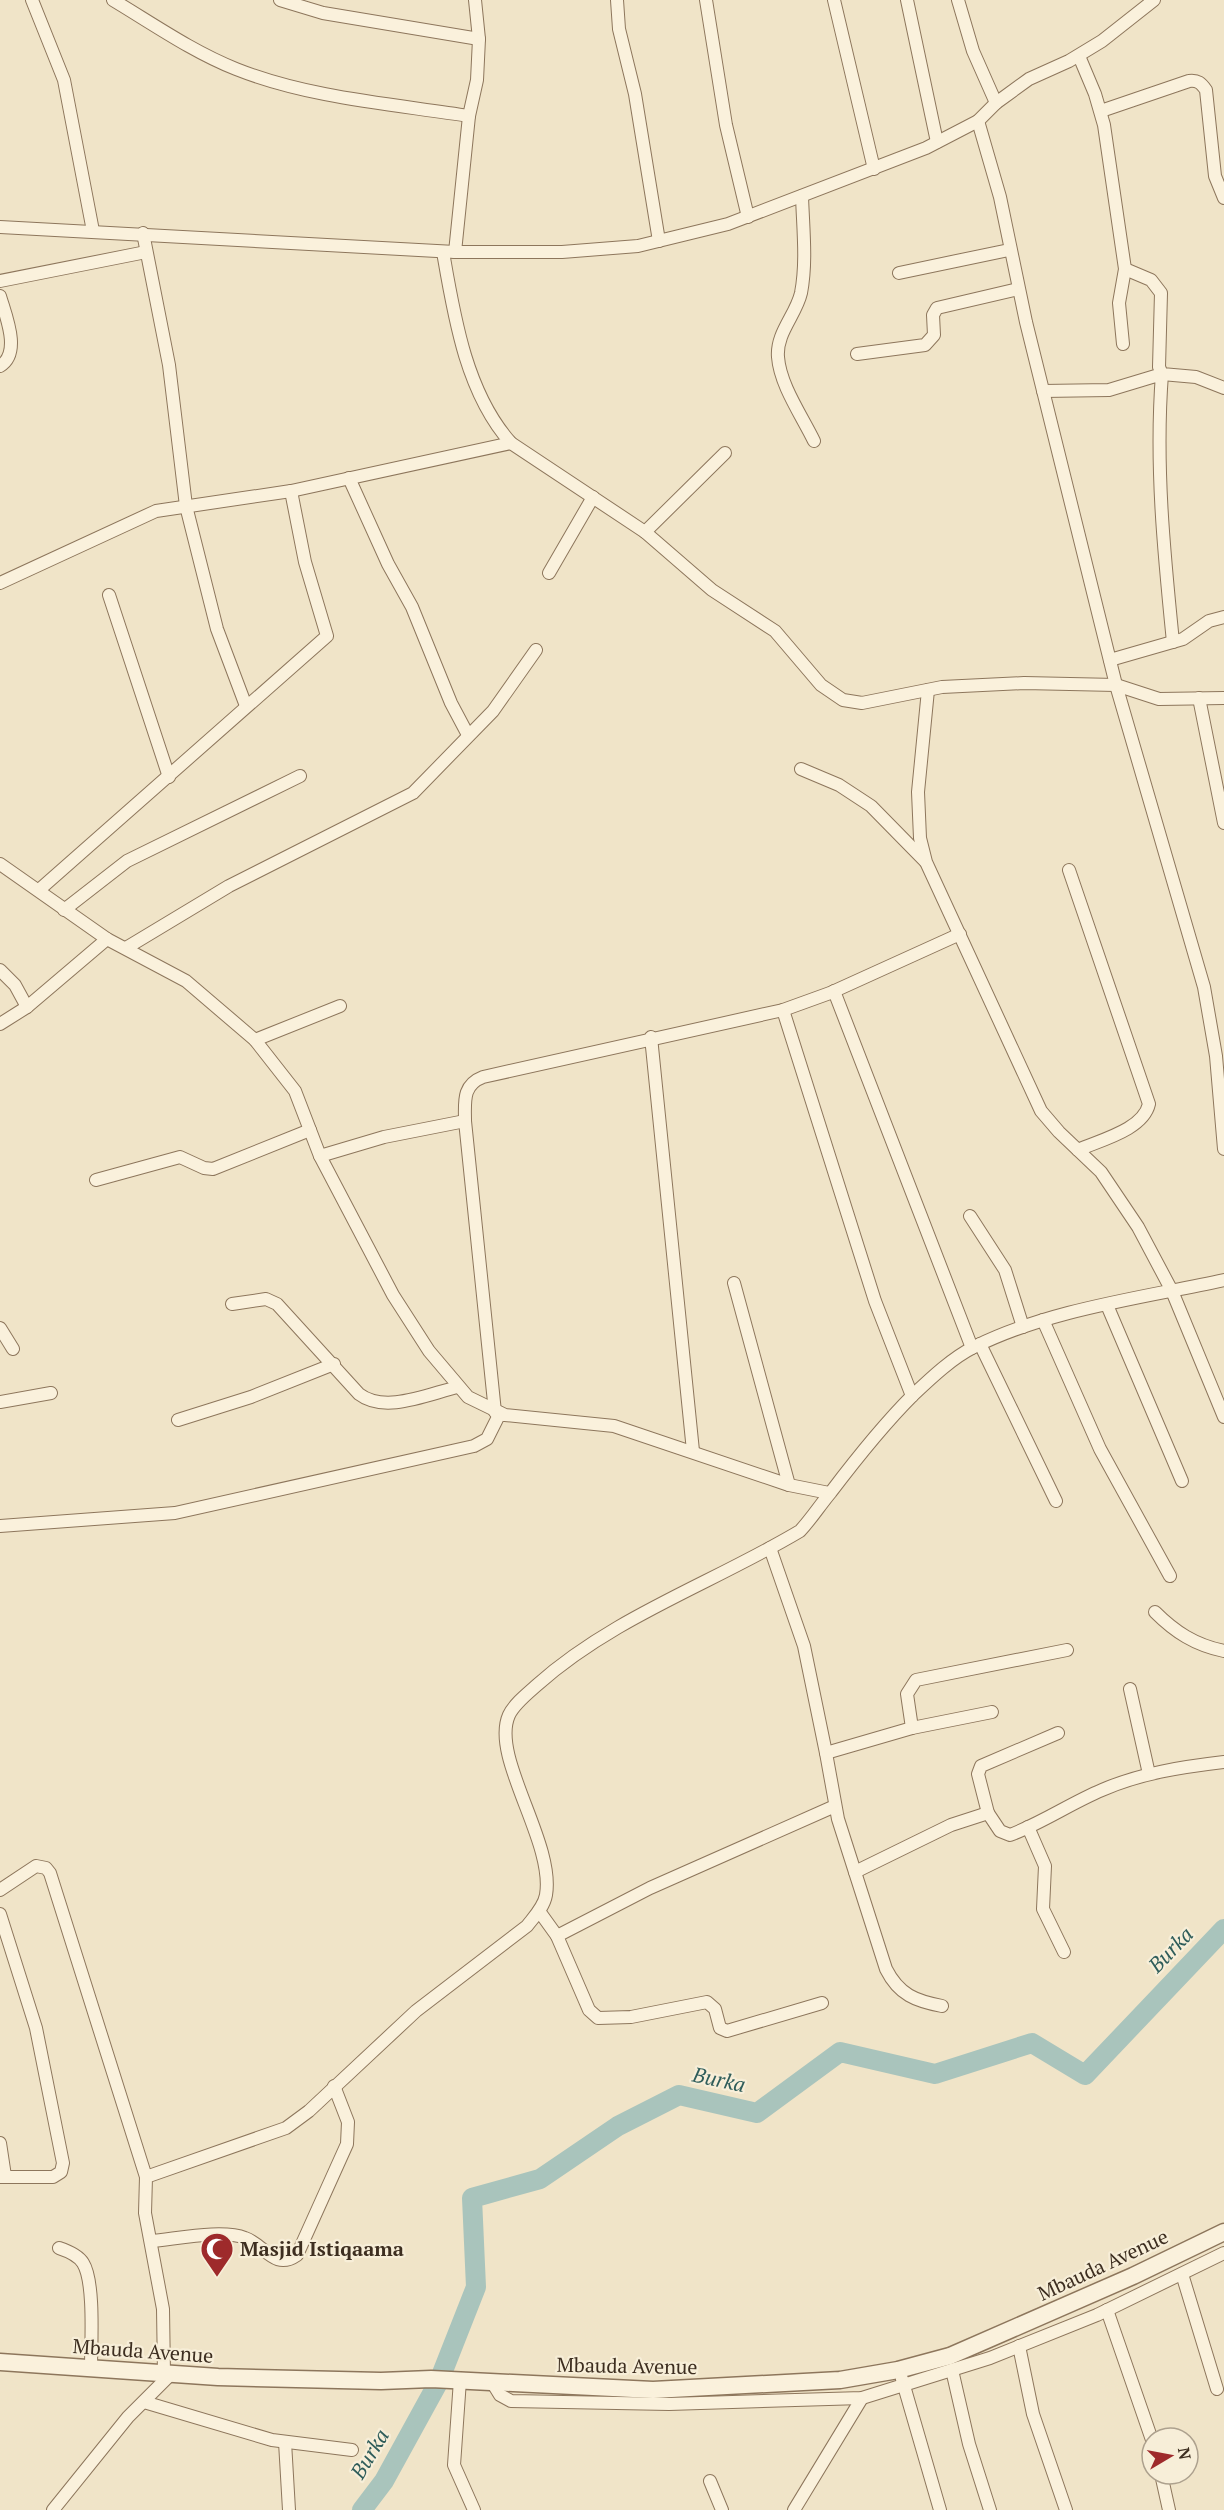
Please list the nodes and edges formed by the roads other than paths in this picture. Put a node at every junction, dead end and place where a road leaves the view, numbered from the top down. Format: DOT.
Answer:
graph roads {
  1 [pos="32,0"];
  2 [pos="113,0"];
  3 [pos="280,0"];
  4 [pos="475,0"];
  5 [pos="617,0"];
  6 [pos="706,0"];
  7 [pos="834,0"];
  8 [pos="907,0"];
  9 [pos="958,0"];
  10 [pos="1154,0"];
  11 [pos="479,39"];
  12 [pos="1079,56"];
  13 [pos="996,103"];
  14 [pos="1101,111"];
  15 [pos="469,116"];
  16 [pos="978,121"];
  17 [pos="937,142"];
  18 [pos="874,169"];
  19 [pos="802,196"];
  20 [pos="1224,198"];
  21 [pos="748,217"];
  22 [pos="0,227"];
  23 [pos="93,231"];
  24 [pos="142,233"];
  25 [pos="659,241"];
  26 [pos="1009,250"];
  27 [pos="146,252"];
  28 [pos="449,252"];
  29 [pos="1125,269"];
  30 [pos="899,273"];
  31 [pos="0,281"];
  32 [pos="1018,289"];
  33 [pos="0,296"];
  34 [pos="1123,344"];
  35 [pos="857,354"];
  36 [pos="0,366"];
  37 [pos="1162,374"];
  38 [pos="1224,388"];
  39 [pos="1043,391"];
  40 [pos="814,441"];
  41 [pos="511,443"];
  42 [pos="725,453"];
  43 [pos="349,478"];
  44 [pos="291,491"];
  45 [pos="593,497"];
  46 [pos="186,506"];
  47 [pos="645,532"];
  48 [pos="549,573"];
  49 [pos="0,582"];
  50 [pos="109,595"];
  51 [pos="1224,617"];
  52 [pos="1173,642"];
  53 [pos="536,650"];
  54 [pos="1110,660"];
  55 [pos="1116,685"];
  56 [pos="928,690"];
  57 [pos="1198,698"];
  58 [pos="1224,698"];
  59 [pos="246,706"];
  60 [pos="468,735"];
  61 [pos="801,769"];
  62 [pos="300,776"];
  63 [pos="169,777"];
  64 [pos="1224,823"];
  65 [pos="926,862"];
  66 [pos="0,864"];
  67 [pos="1069,870"];
  68 [pos="39,890"];
  69 [pos="64,910"];
  70 [pos="960,934"];
  71 [pos="107,939"];
  72 [pos="126,948"];
  73 [pos="0,970"];
  74 [pos="834,991"];
  75 [pos="340,1006"];
  76 [pos="27,1007"];
  77 [pos="783,1010"];
  78 [pos="0,1024"];
  79 [pos="651,1037"];
  80 [pos="255,1040"];
  81 [pos="465,1121"];
  82 [pos="310,1130"];
  83 [pos="1224,1149"];
  84 [pos="1078,1150"];
  85 [pos="320,1156"];
  86 [pos="96,1180"];
  87 [pos="970,1216"];
  88 [pos="1224,1280"];
  89 [pos="734,1283"];
  90 [pos="1172,1291"];
  91 [pos="232,1304"];
  92 [pos="1107,1305"];
  93 [pos="1043,1320"];
  94 [pos="1023,1327"];
  95 [pos="0,1328"];
  96 [pos="976,1346"];
  97 [pos="13,1350"];
  98 [pos="334,1364"];
  99 [pos="458,1387"];
  100 [pos="51,1393"];
  101 [pos="912,1396"];
  102 [pos="0,1402"];
  103 [pos="497,1412"];
  104 [pos="1224,1417"];
  105 [pos="178,1420"];
  106 [pos="693,1451"];
  107 [pos="1182,1481"];
  108 [pos="789,1485"];
  109 [pos="829,1493"];
  110 [pos="1056,1501"];
  111 [pos="0,1526"];
  112 [pos="770,1548"];
  113 [pos="1170,1576"];
  114 [pos="1155,1612"];
  115 [pos="1067,1650"];
  116 [pos="1224,1651"];
  117 [pos="1130,1689"];
  118 [pos="992,1712"];
  119 [pos="912,1728"];
  120 [pos="1058,1733"];
  121 [pos="826,1753"];
  122 [pos="1224,1762"];
  123 [pos="1149,1774"];
  124 [pos="835,1806"];
  125 [pos="988,1813"];
  126 [pos="1028,1827"];
  127 [pos="855,1872"];
  128 [pos="0,1890"];
  129 [pos="539,1911"];
  130 [pos="0,1914"];
  131 [pos="557,1936"];
  132 [pos="1064,1952"];
  133 [pos="822,2003"];
  134 [pos="942,2006"];
  135 [pos="334,2086"];
  136 [pos="0,2143"];
  137 [pos="3,2177"];
  138 [pos="146,2177"];
  139 [pos="1224,2232"];
  140 [pos="151,2241"];
  141 [pos="59,2248"];
  142 [pos="1224,2253"];
  143 [pos="1182,2274"];
  144 [pos="1107,2310"];
  145 [pos="1019,2346"];
  146 [pos="0,2362"];
  147 [pos="91,2368"];
  148 [pos="952,2370"];
  149 [pos="167,2374"];
  150 [pos="901,2378"];
  151 [pos="460,2380"];
  152 [pos="492,2382"];
  153 [pos="1217,2389"];
  154 [pos="862,2398"];
  155 [pos="144,2402"];
  156 [pos="1147,2426"];
  157 [pos="285,2442"];
  158 [pos="352,2450"];
  159 [pos="710,2481"];
  160 [pos="1164,2486"];
  161 [pos="53,2510"];
  162 [pos="289,2510"];
  163 [pos="474,2510"];
  164 [pos="722,2510"];
  165 [pos="794,2510"];
  166 [pos="940,2510"];
  167 [pos="990,2510"];
  168 [pos="1066,2510"];
  169 [pos="1169,2510"];
  1 -- 23 [label="street"];
  2 -- 15 [label="street"];
  3 -- 11 [label="street"];
  4 -- 11 [label="street"];
  5 -- 25 [label="street"];
  6 -- 21 [label="street"];
  7 -- 18 [label="street"];
  8 -- 17 [label="street"];
  9 -- 13 [label="street"];
  10 -- 12 [label="street"];
  11 -- 15 [label="street"];
  12 -- 13 [label="street"];
  12 -- 14 [label="street"];
  13 -- 16 [label="street"];
  14 -- 20 [label="street"];
  14 -- 29 [label="street"];
  15 -- 28 [label="street"];
  16 -- 17 [label="street"];
  16 -- 26 [label="street"];
  17 -- 18 [label="street"];
  18 -- 19 [label="street"];
  19 -- 21 [label="street"];
  19 -- 40 [label="street"];
  21 -- 25 [label="street"];
  22 -- 23 [label="street"];
  23 -- 24 [label="street"];
  24 -- 27 [label="street"];
  24 -- 28 [label="street"];
  25 -- 28 [label="street"];
  26 -- 30 [label="street"];
  26 -- 32 [label="street"];
  27 -- 31 [label="street"];
  27 -- 46 [label="street"];
  28 -- 41 [label="street"];
  29 -- 34 [label="street"];
  29 -- 37 [label="street"];
  32 -- 35 [label="street"];
  32 -- 39 [label="street"];
  33 -- 36 [label="street"];
  37 -- 38 [label="street"];
  37 -- 39 [label="street"];
  37 -- 52 [label="street"];
  39 -- 54 [label="street"];
  41 -- 43 [label="street"];
  41 -- 45 [label="street"];
  42 -- 47 [label="street"];
  43 -- 44 [label="street"];
  43 -- 60 [label="street"];
  44 -- 46 [label="street"];
  44 -- 59 [label="street"];
  45 -- 47 [label="street"];
  45 -- 48 [label="street"];
  46 -- 49 [label="street"];
  46 -- 59 [label="street"];
  47 -- 56 [label="street"];
  50 -- 63 [label="street"];
  51 -- 52 [label="street"];
  52 -- 54 [label="street"];
  53 -- 60 [label="street"];
  54 -- 55 [label="street"];
  55 -- 56 [label="street"];
  55 -- 57 [label="street"];
  55 -- 83 [label="street"];
  56 -- 65 [label="street"];
  57 -- 58 [label="street"];
  57 -- 64 [label="street"];
  59 -- 63 [label="street"];
  60 -- 72 [label="street"];
  61 -- 65 [label="street"];
  62 -- 69 [label="street"];
  63 -- 68 [label="street"];
  65 -- 70 [label="street"];
  66 -- 68 [label="street"];
  67 -- 84 [label="street"];
  68 -- 69 [label="street"];
  69 -- 71 [label="street"];
  70 -- 74 [label="street"];
  70 -- 84 [label="street"];
  71 -- 72 [label="street"];
  71 -- 76 [label="street"];
  72 -- 80 [label="street"];
  73 -- 76 [label="street"];
  74 -- 77 [label="street"];
  74 -- 96 [label="street"];
  75 -- 80 [label="street"];
  76 -- 78 [label="street"];
  77 -- 79 [label="street"];
  77 -- 101 [label="street"];
  79 -- 81 [label="street"];
  79 -- 106 [label="street"];
  80 -- 82 [label="street"];
  81 -- 85 [label="street"];
  81 -- 103 [label="street"];
  82 -- 85 [label="street"];
  82 -- 86 [label="street"];
  84 -- 90 [label="street"];
  85 -- 99 [label="street"];
  87 -- 94 [label="street"];
  88 -- 90 [label="street"];
  89 -- 108 [label="street"];
  90 -- 92 [label="street"];
  90 -- 104 [label="street"];
  91 -- 98 [label="street"];
  92 -- 93 [label="street"];
  92 -- 107 [label="street"];
  93 -- 94 [label="street"];
  93 -- 113 [label="street"];
  94 -- 96 [label="street"];
  95 -- 97 [label="street"];
  96 -- 101 [label="street"];
  96 -- 110 [label="street"];
  98 -- 99 [label="street"];
  98 -- 105 [label="street"];
  99 -- 103 [label="street"];
  100 -- 102 [label="street"];
  101 -- 109 [label="street"];
  103 -- 106 [label="street"];
  103 -- 111 [label="street"];
  106 -- 108 [label="street"];
  108 -- 109 [label="street"];
  109 -- 112 [label="street"];
  112 -- 121 [label="street"];
  112 -- 129 [label="street"];
  114 -- 116 [label="street"];
  115 -- 119 [label="street"];
  117 -- 123 [label="street"];
  118 -- 119 [label="street"];
  119 -- 121 [label="street"];
  120 -- 125 [label="street"];
  121 -- 124 [label="street"];
  122 -- 123 [label="street"];
  123 -- 126 [label="street"];
  124 -- 127 [label="street"];
  124 -- 131 [label="street"];
  125 -- 126 [label="street"];
  125 -- 127 [label="street"];
  126 -- 132 [label="street"];
  127 -- 134 [label="street"];
  128 -- 138 [label="street"];
  129 -- 131 [label="street"];
  129 -- 135 [label="street"];
  130 -- 137 [label="street"];
  131 -- 133 [label="street"];
  135 -- 138 [label="street"];
  135 -- 140 [label="street"];
  136 -- 137 [label="street"];
  138 -- 140 [label="street"];
  139 -- 150 [label="street, Mbauda Avenue"];
  140 -- 149 [label="street"];
  141 -- 147 [label="street"];
  142 -- 143 [label="street"];
  143 -- 144 [label="street"];
  143 -- 153 [label="street"];
  144 -- 145 [label="street"];
  144 -- 156 [label="street"];
  145 -- 148 [label="street"];
  145 -- 168 [label="street"];
  146 -- 147 [label="street, Mbauda Avenue"];
  147 -- 149 [label="street, Mbauda Avenue"];
  148 -- 150 [label="street"];
  148 -- 167 [label="street"];
  149 -- 151 [label="street, Mbauda Avenue"];
  149 -- 155 [label="street"];
  150 -- 152 [label="street, Mbauda Avenue"];
  150 -- 154 [label="street"];
  150 -- 166 [label="street"];
  151 -- 152 [label="street, Mbauda Avenue"];
  151 -- 163 [label="street"];
  152 -- 154 [label="street"];
  154 -- 165 [label="street"];
  155 -- 157 [label="street"];
  155 -- 161 [label="street"];
  157 -- 158 [label="street"];
  157 -- 162 [label="street"];
  159 -- 164 [label="street"];
  160 -- 169 [label="street"];
}
